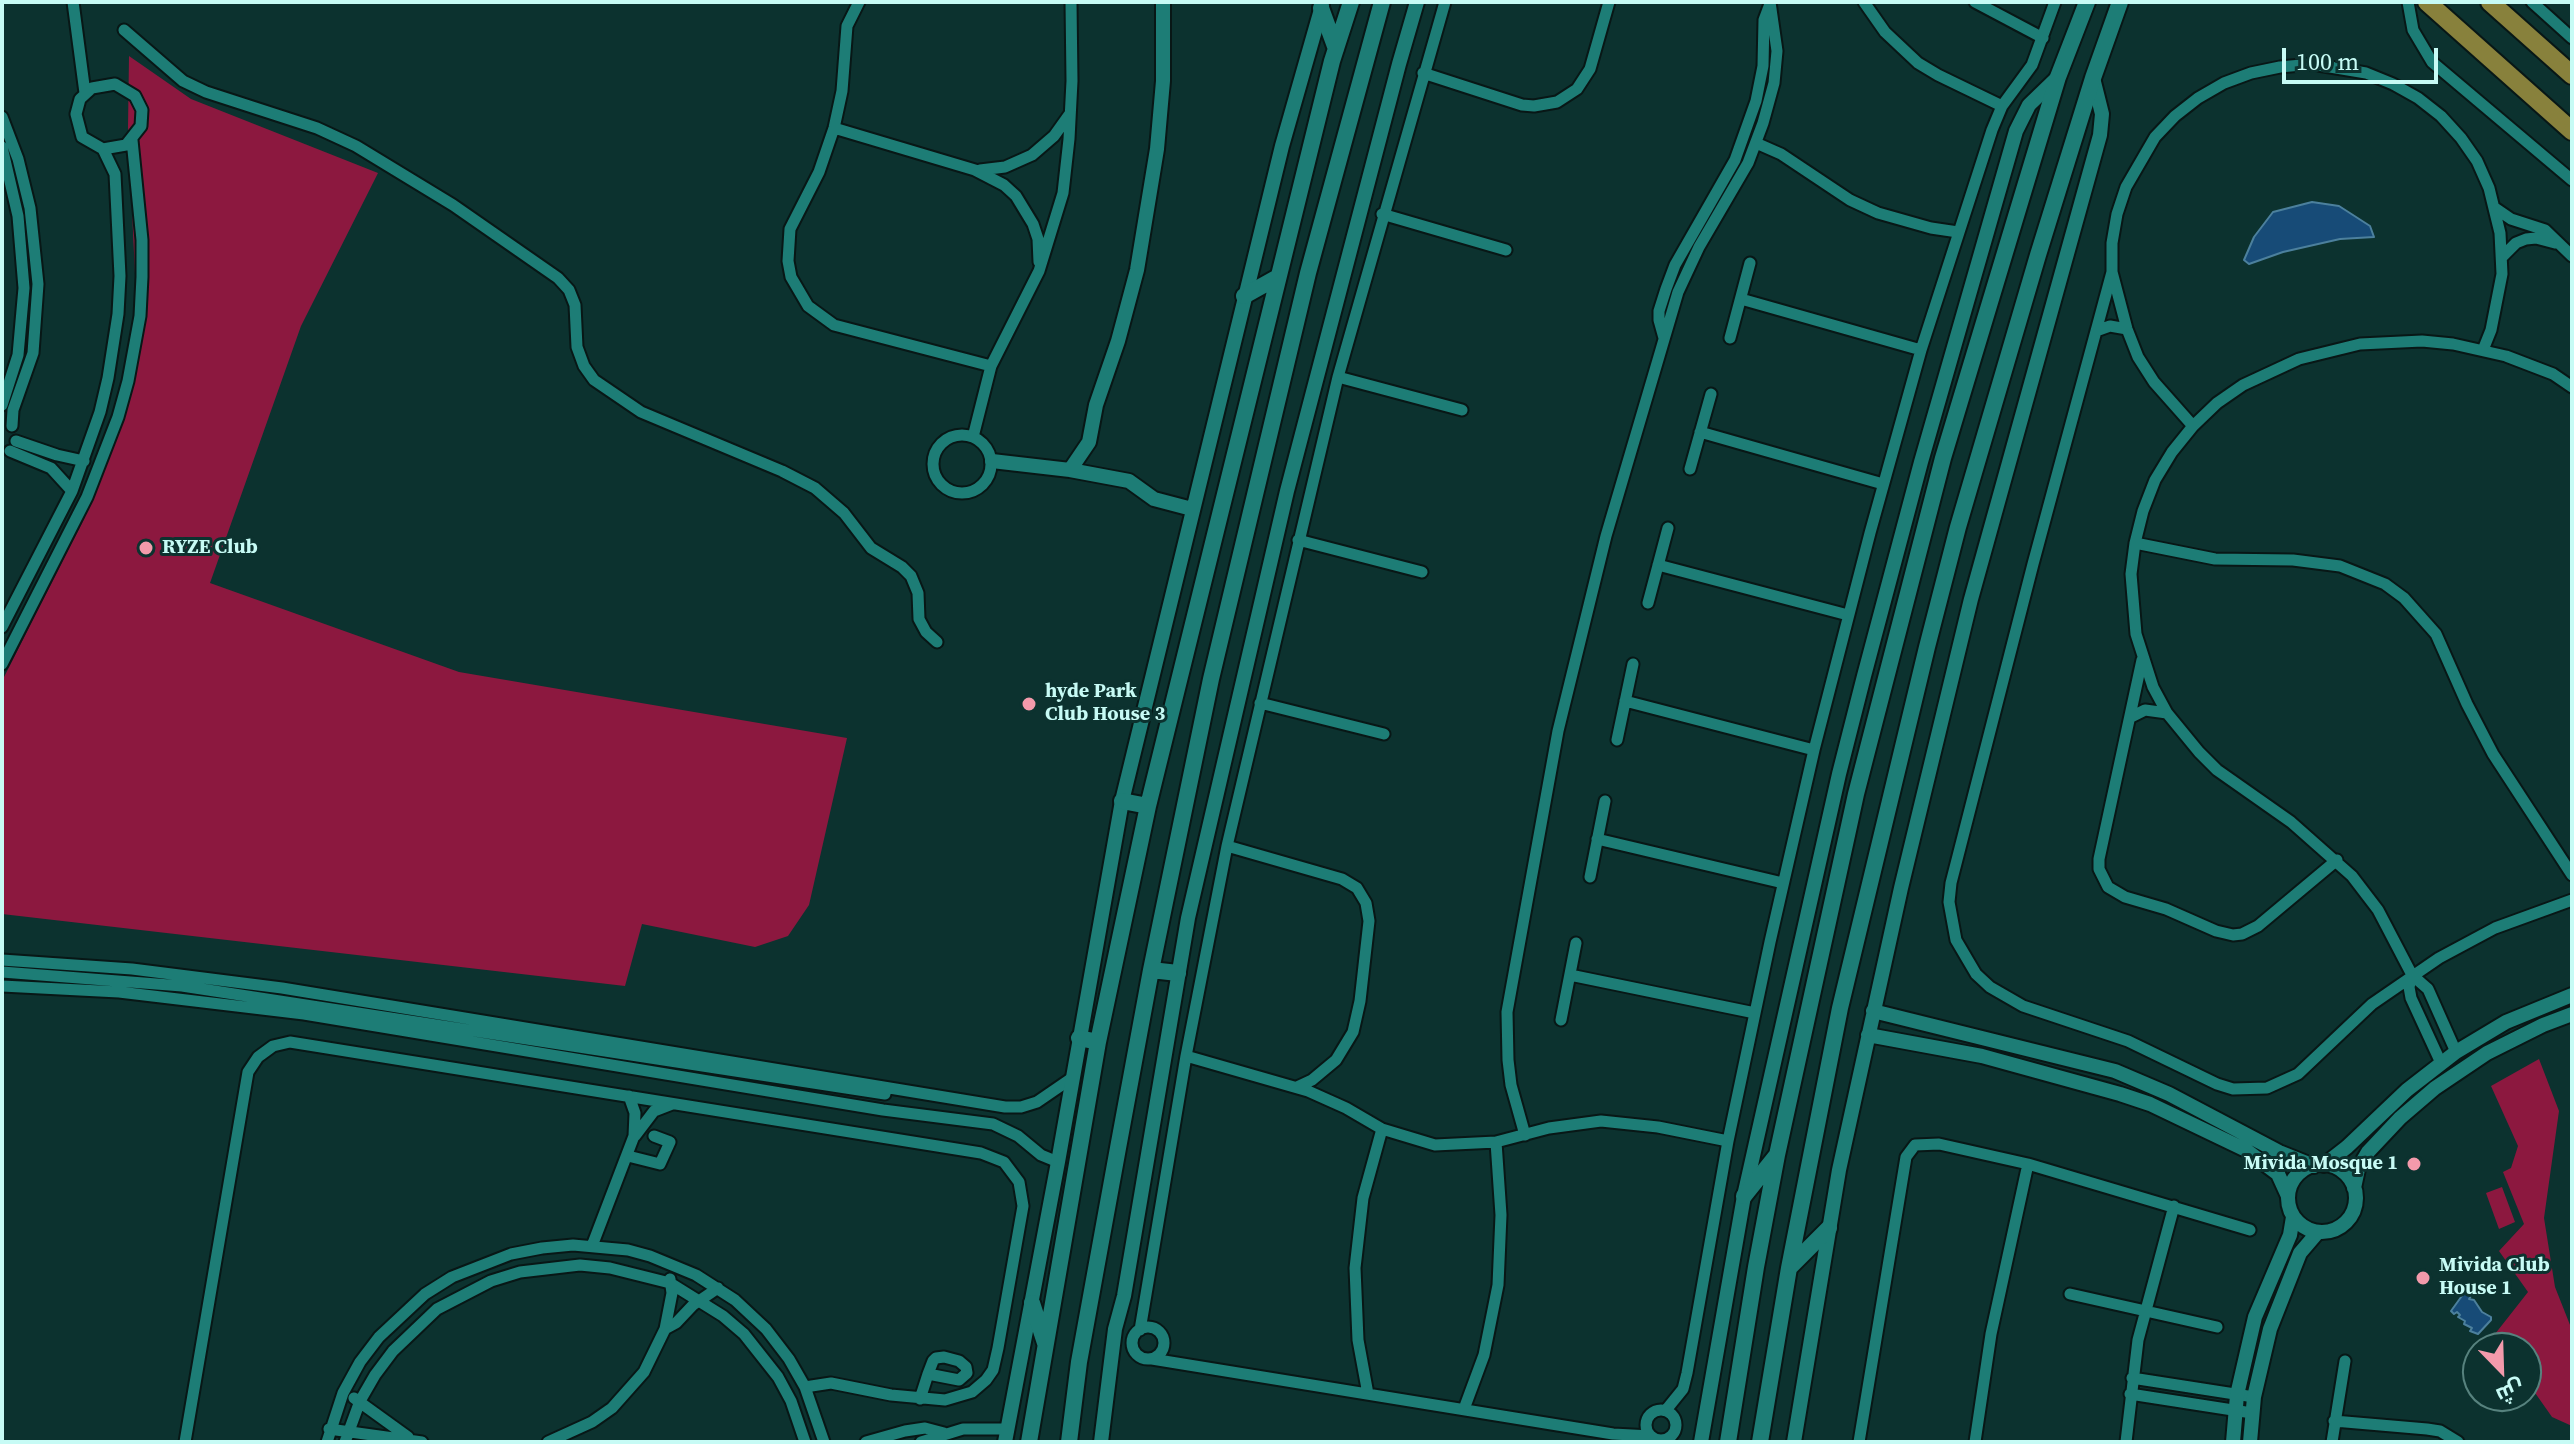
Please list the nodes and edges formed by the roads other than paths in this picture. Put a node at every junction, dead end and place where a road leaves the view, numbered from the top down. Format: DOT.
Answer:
graph roads {
  1 [pos="73,2"];
  2 [pos="859,2"];
  3 [pos="1071,2"];
  4 [pos="1163,2"];
  5 [pos="1351,2"];
  6 [pos="1382,2"];
  7 [pos="1417,2"];
  8 [pos="1445,2"];
  9 [pos="1609,2"];
  10 [pos="1770,2"];
  11 [pos="1864,2"];
  12 [pos="1975,2"];
  13 [pos="2055,2"];
  14 [pos="2087,2"];
  15 [pos="2120,2"];
  16 [pos="2408,2"];
  17 [pos="2427,2"];
  18 [pos="2490,2"];
  19 [pos="2532,2"];
  20 [pos="1322,5"];
  21 [pos="124,30"];
  22 [pos="2043,38"];
  23 [pos="2572,38"];
  24 [pos="1336,49"];
  25 [pos="1423,73"];
  26 [pos="2572,75"];
  27 [pos="2058,77"];
  28 [pos="2093,78"];
  29 [pos="85,93"];
  30 [pos="2002,106"];
  31 [pos="1071,111"];
  32 [pos="2,117"];
  33 [pos="834,128"];
  34 [pos="2572,131"];
  35 [pos="6,136"];
  36 [pos="132,140"];
  37 [pos="1756,143"];
  38 [pos="2,147"];
  39 [pos="103,149"];
  40 [pos="975,170"];
  41 [pos="2572,180"];
  42 [pos="2495,208"];
  43 [pos="1382,214"];
  44 [pos="1708,220"];
  45 [pos="1958,232"];
  46 [pos="2556,243"];
  47 [pos="1506,250"];
  48 [pos="2572,256"];
  49 [pos="2502,257"];
  50 [pos="1750,263"];
  51 [pos="1039,271"];
  52 [pos="2112,272"];
  53 [pos="1278,277"];
  54 [pos="1244,296"];
  55 [pos="1741,299"];
  56 [pos="2127,329"];
  57 [pos="2096,331"];
  58 [pos="1730,338"];
  59 [pos="1260,350"];
  60 [pos="1921,350"];
  61 [pos="2483,350"];
  62 [pos="1288,358"];
  63 [pos="991,366"];
  64 [pos="1338,377"];
  65 [pos="1251,385"];
  66 [pos="2572,387"];
  67 [pos="1711,394"];
  68 [pos="1278,399"];
  69 [pos="2,405"];
  70 [pos="1462,410"];
  71 [pos="7,422"];
  72 [pos="2193,426"];
  73 [pos="1700,432"];
  74 [pos="973,437"];
  75 [pos="9,450"];
  76 [pos="84,461"];
  77 [pos="992,461"];
  78 [pos="1690,469"];
  79 [pos="1070,470"];
  80 [pos="1883,484"];
  81 [pos="72,491"];
  82 [pos="1192,509"];
  83 [pos="1668,528"];
  84 [pos="1298,540"];
  85 [pos="2135,543"];
  86 [pos="1658,565"];
  87 [pos="1422,572"];
  88 [pos="1648,603"];
  89 [pos="1848,615"];
  90 [pos="2,627"];
  91 [pos="937,642"];
  92 [pos="2143,660"];
  93 [pos="2,664"];
  94 [pos="1633,664"];
  95 [pos="1625,701"];
  96 [pos="1260,703"];
  97 [pos="2167,713"];
  98 [pos="2131,717"];
  99 [pos="1384,734"];
  100 [pos="1617,740"];
  101 [pos="1814,750"];
  102 [pos="1122,801"];
  103 [pos="1605,801"];
  104 [pos="1148,806"];
  105 [pos="1597,839"];
  106 [pos="1227,846"];
  107 [pos="2337,860"];
  108 [pos="2572,875"];
  109 [pos="1590,877"];
  110 [pos="1783,883"];
  111 [pos="2572,900"];
  112 [pos="1576,943"];
  113 [pos="2,960"];
  114 [pos="1151,970"];
  115 [pos="2,972"];
  116 [pos="1178,973"];
  117 [pos="1570,975"];
  118 [pos="2412,975"];
  119 [pos="2,986"];
  120 [pos="2572,995"];
  121 [pos="1873,1011"];
  122 [pos="1755,1013"];
  123 [pos="2572,1014"];
  124 [pos="1561,1020"];
  125 [pos="1868,1035"];
  126 [pos="1079,1038"];
  127 [pos="1098,1042"];
  128 [pos="2456,1052"];
  129 [pos="1186,1056"];
  130 [pos="2441,1063"];
  131 [pos="1072,1078"];
  132 [pos="1297,1087"];
  133 [pos="1069,1094"];
  134 [pos="629,1096"];
  135 [pos="675,1103"];
  136 [pos="1382,1129"];
  137 [pos="1525,1135"];
  138 [pos="634,1136"];
  139 [pos="654,1136"];
  140 [pos="1728,1141"];
  141 [pos="1496,1142"];
  142 [pos="1777,1155"];
  143 [pos="628,1156"];
  144 [pos="1058,1162"];
  145 [pos="2028,1164"];
  146 [pos="2319,1165"];
  147 [pos="2354,1188"];
  148 [pos="1744,1196"];
  149 [pos="2288,1196"];
  150 [pos="2174,1206"];
  151 [pos="2293,1217"];
  152 [pos="1829,1228"];
  153 [pos="2250,1230"];
  154 [pos="2318,1232"];
  155 [pos="592,1246"];
  156 [pos="672,1264"];
  157 [pos="1789,1268"];
  158 [pos="670,1283"];
  159 [pos="718,1288"];
  160 [pos="2070,1294"];
  161 [pos="700,1300"];
  162 [pos="1032,1303"];
  163 [pos="2145,1310"];
  164 [pos="2217,1327"];
  165 [pos="665,1329"];
  166 [pos="1140,1330"];
  167 [pos="1046,1345"];
  168 [pos="1152,1359"];
  169 [pos="2345,1361"];
  170 [pos="928,1374"];
  171 [pos="2132,1378"];
  172 [pos="805,1387"];
  173 [pos="343,1393"];
  174 [pos="1368,1394"];
  175 [pos="2130,1394"];
  176 [pos="2237,1395"];
  177 [pos="2254,1397"];
  178 [pos="920,1399"];
  179 [pos="360,1401"];
  180 [pos="1464,1409"];
  181 [pos="1666,1410"];
  182 [pos="2236,1410"];
  183 [pos="2252,1413"];
  184 [pos="2334,1421"];
  185 [pos="329,1429"];
  186 [pos="944,1434"];
  187 [pos="963,1436"];
  188 [pos="1006,1436"];
  189 [pos="1651,1436"];
  190 [pos="347,1437"];
  191 [pos="417,1441"];
  192 [pos="185,1442"];
  193 [pos="327,1442"];
  194 [pos="548,1442"];
  195 [pos="805,1442"];
  196 [pos="824,1442"];
  197 [pos="866,1442"];
  198 [pos="921,1442"];
  199 [pos="1029,1442"];
  200 [pos="1069,1442"];
  201 [pos="1101,1442"];
  202 [pos="1701,1442"];
  203 [pos="1728,1442"];
  204 [pos="1760,1442"];
  205 [pos="1794,1442"];
  206 [pos="1859,1442"];
  207 [pos="1975,1442"];
  208 [pos="2126,1442"];
  209 [pos="2233,1442"];
  210 [pos="2250,1442"];
  211 [pos="2332,1442"];
  212 [pos="2458,1442"];
  1 -- 29 [label="street"];
  2 -- 33 [label="street"];
  3 -- 31 [label="street"];
  4 -- 79 [label="street"];
  5 -- 24 [label="main road"];
  6 -- 62 [label="main road"];
  7 -- 116 [label="street"];
  8 -- 25 [label="street"];
  9 -- 25 [label="street"];
  10 -- 37 [label="street"];
  10 -- 44 [label="street"];
  11 -- 30 [label="street"];
  12 -- 22 [label="street"];
  13 -- 22 [label="street"];
  14 -- 27 [label="main road"];
  15 -- 28 [label="main road"];
  16 -- 41 [label="street"];
  17 -- 34 [label="main road"];
  18 -- 26 [label="main road"];
  19 -- 23 [label="street"];
  20 -- 24 [label="main road"];
  20 -- 54 [label="street"];
  21 -- 91 [label="street"];
  22 -- 30 [label="street"];
  24 -- 53 [label="main road"];
  25 -- 43 [label="street"];
  27 -- 142 [label="main road"];
  27 -- 148 [label="street"];
  28 -- 121 [label="street"];
  28 -- 157 [label="main road"];
  29 -- 36 [label="street"];
  29 -- 39 [label="street"];
  30 -- 45 [label="street"];
  31 -- 40 [label="street"];
  31 -- 51 [label="street"];
  32 -- 35 [label="street"];
  33 -- 40 [label="street"];
  33 -- 63 [label="street"];
  35 -- 71 [label="street"];
  36 -- 39 [label="street"];
  36 -- 93 [label="street"];
  37 -- 44 [label="street"];
  37 -- 45 [label="street"];
  38 -- 69 [label="street"];
  39 -- 76 [label="street"];
  40 -- 51 [label="street"];
  42 -- 46 [label="street"];
  42 -- 49 [label="street"];
  42 -- 52 [label="street"];
  43 -- 47 [label="street"];
  43 -- 64 [label="street"];
  44 -- 137 [label="street"];
  45 -- 60 [label="street"];
  46 -- 48 [label="street"];
  46 -- 49 [label="street"];
  49 -- 61 [label="street"];
  50 -- 55 [label="street"];
  51 -- 63 [label="street"];
  52 -- 56 [label="street"];
  52 -- 57 [label="street"];
  53 -- 54 [label="main road"];
  53 -- 59 [label="main road"];
  54 -- 82 [label="street"];
  55 -- 58 [label="street"];
  55 -- 60 [label="street"];
  56 -- 57 [label="street"];
  56 -- 72 [label="street"];
  57 -- 118 [label="street"];
  59 -- 62 [label="main road"];
  59 -- 65 [label="main road"];
  60 -- 80 [label="street"];
  61 -- 66 [label="street"];
  61 -- 72 [label="street"];
  62 -- 68 [label="main road"];
  63 -- 74 [label="street"];
  64 -- 70 [label="street"];
  64 -- 84 [label="street"];
  65 -- 68 [label="main road"];
  65 -- 104 [label="main road"];
  67 -- 73 [label="street"];
  68 -- 114 [label="main road"];
  71 -- 75 [label="street"];
  72 -- 85 [label="street"];
  73 -- 78 [label="street"];
  73 -- 80 [label="street"];
  74 -- 77 [label="street"];
  74 -- 77 [label="street"];
  75 -- 76 [label="street"];
  75 -- 81 [label="street"];
  76 -- 81 [label="street"];
  77 -- 79 [label="street"];
  79 -- 82 [label="street"];
  80 -- 89 [label="street"];
  81 -- 90 [label="street"];
  82 -- 102 [label="street"];
  83 -- 86 [label="street"];
  84 -- 87 [label="street"];
  84 -- 96 [label="street"];
  85 -- 92 [label="street"];
  85 -- 108 [label="street"];
  86 -- 88 [label="street"];
  86 -- 89 [label="street"];
  89 -- 101 [label="street"];
  92 -- 97 [label="street"];
  92 -- 98 [label="street"];
  94 -- 95 [label="street"];
  95 -- 100 [label="street"];
  95 -- 101 [label="street"];
  96 -- 99 [label="street"];
  96 -- 106 [label="street"];
  97 -- 98 [label="street"];
  97 -- 107 [label="street"];
  98 -- 107 [label="street"];
  101 -- 110 [label="street"];
  102 -- 104 [label="main road"];
  102 -- 126 [label="street"];
  103 -- 105 [label="street"];
  104 -- 127 [label="main road"];
  105 -- 109 [label="street"];
  105 -- 110 [label="street"];
  106 -- 129 [label="street"];
  106 -- 132 [label="street"];
  107 -- 118 [label="street"];
  110 -- 122 [label="street"];
  111 -- 118 [label="street"];
  112 -- 117 [label="street"];
  113 -- 131 [label="street"];
  114 -- 116 [label="main road"];
  114 -- 200 [label="main road"];
  115 -- 133 [label="street"];
  116 -- 201 [label="street"];
  117 -- 122 [label="street"];
  117 -- 124 [label="street"];
  118 -- 128 [label="street"];
  118 -- 130 [label="street"];
  119 -- 144 [label="street"];
  120 -- 128 [label="street"];
  121 -- 125 [label="street"];
  121 -- 146 [label="street"];
  122 -- 140 [label="street"];
  123 -- 147 [label="street"];
  125 -- 149 [label="street"];
  125 -- 152 [label="street"];
  126 -- 127 [label="main road"];
  126 -- 131 [label="street"];
  127 -- 167 [label="main road"];
  128 -- 130 [label="street"];
  129 -- 132 [label="street"];
  129 -- 166 [label="street"];
  130 -- 146 [label="street"];
  131 -- 133 [label="street"];
  132 -- 136 [label="street"];
  133 -- 144 [label="street"];
  134 -- 135 [label="street"];
  134 -- 138 [label="street"];
  134 -- 192 [label="street"];
  135 -- 138 [label="street"];
  135 -- 178 [label="street"];
  136 -- 141 [label="street"];
  136 -- 174 [label="street"];
  137 -- 140 [label="street"];
  137 -- 141 [label="street"];
  138 -- 143 [label="street"];
  139 -- 143 [label="street"];
  140 -- 181 [label="street"];
  141 -- 180 [label="street"];
  142 -- 148 [label="main road"];
  142 -- 203 [label="main road"];
  143 -- 155 [label="street"];
  144 -- 162 [label="street"];
  145 -- 150 [label="street"];
  145 -- 206 [label="street"];
  145 -- 207 [label="street"];
  146 -- 147 [label="street"];
  146 -- 149 [label="street"];
  147 -- 154 [label="street"];
  148 -- 202 [label="street"];
  149 -- 151 [label="street"];
  150 -- 153 [label="street"];
  150 -- 163 [label="street"];
  151 -- 154 [label="street"];
  151 -- 176 [label="street"];
  152 -- 157 [label="main road"];
  152 -- 205 [label="street"];
  154 -- 177 [label="street"];
  155 -- 156 [label="street"];
  155 -- 173 [label="street"];
  156 -- 158 [label="street"];
  156 -- 159 [label="street"];
  157 -- 204 [label="main road"];
  158 -- 161 [label="street"];
  158 -- 165 [label="street"];
  158 -- 179 [label="street"];
  159 -- 161 [label="street"];
  159 -- 172 [label="street"];
  160 -- 163 [label="street"];
  161 -- 165 [label="street"];
  161 -- 195 [label="street"];
  162 -- 167 [label="main road"];
  162 -- 188 [label="street"];
  163 -- 164 [label="street"];
  163 -- 171 [label="street"];
  165 -- 194 [label="street"];
  166 -- 168 [label="street"];
  166 -- 168 [label="street"];
  167 -- 199 [label="main road"];
  168 -- 174 [label="street"];
  169 -- 184 [label="street"];
  170 -- 178 [label="street"];
  171 -- 175 [label="street"];
  171 -- 176 [label="street"];
  172 -- 178 [label="street"];
  172 -- 196 [label="street"];
  173 -- 179 [label="street"];
  173 -- 185 [label="street"];
  174 -- 180 [label="street"];
  175 -- 182 [label="street"];
  175 -- 208 [label="street"];
  176 -- 177 [label="street"];
  176 -- 182 [label="street"];
  177 -- 183 [label="street"];
  179 -- 190 [label="street"];
  179 -- 191 [label="street"];
  180 -- 189 [label="street"];
  181 -- 189 [label="street"];
  181 -- 189 [label="street"];
  182 -- 183 [label="street"];
  182 -- 209 [label="street"];
  183 -- 210 [label="street"];
  184 -- 211 [label="street"];
  184 -- 212 [label="street"];
  185 -- 190 [label="street"];
  185 -- 193 [label="street"];
  186 -- 187 [label="street"];
  186 -- 197 [label="street"];
  186 -- 198 [label="street"];
  187 -- 188 [label="street"];
  190 -- 191 [label="street"];
}
